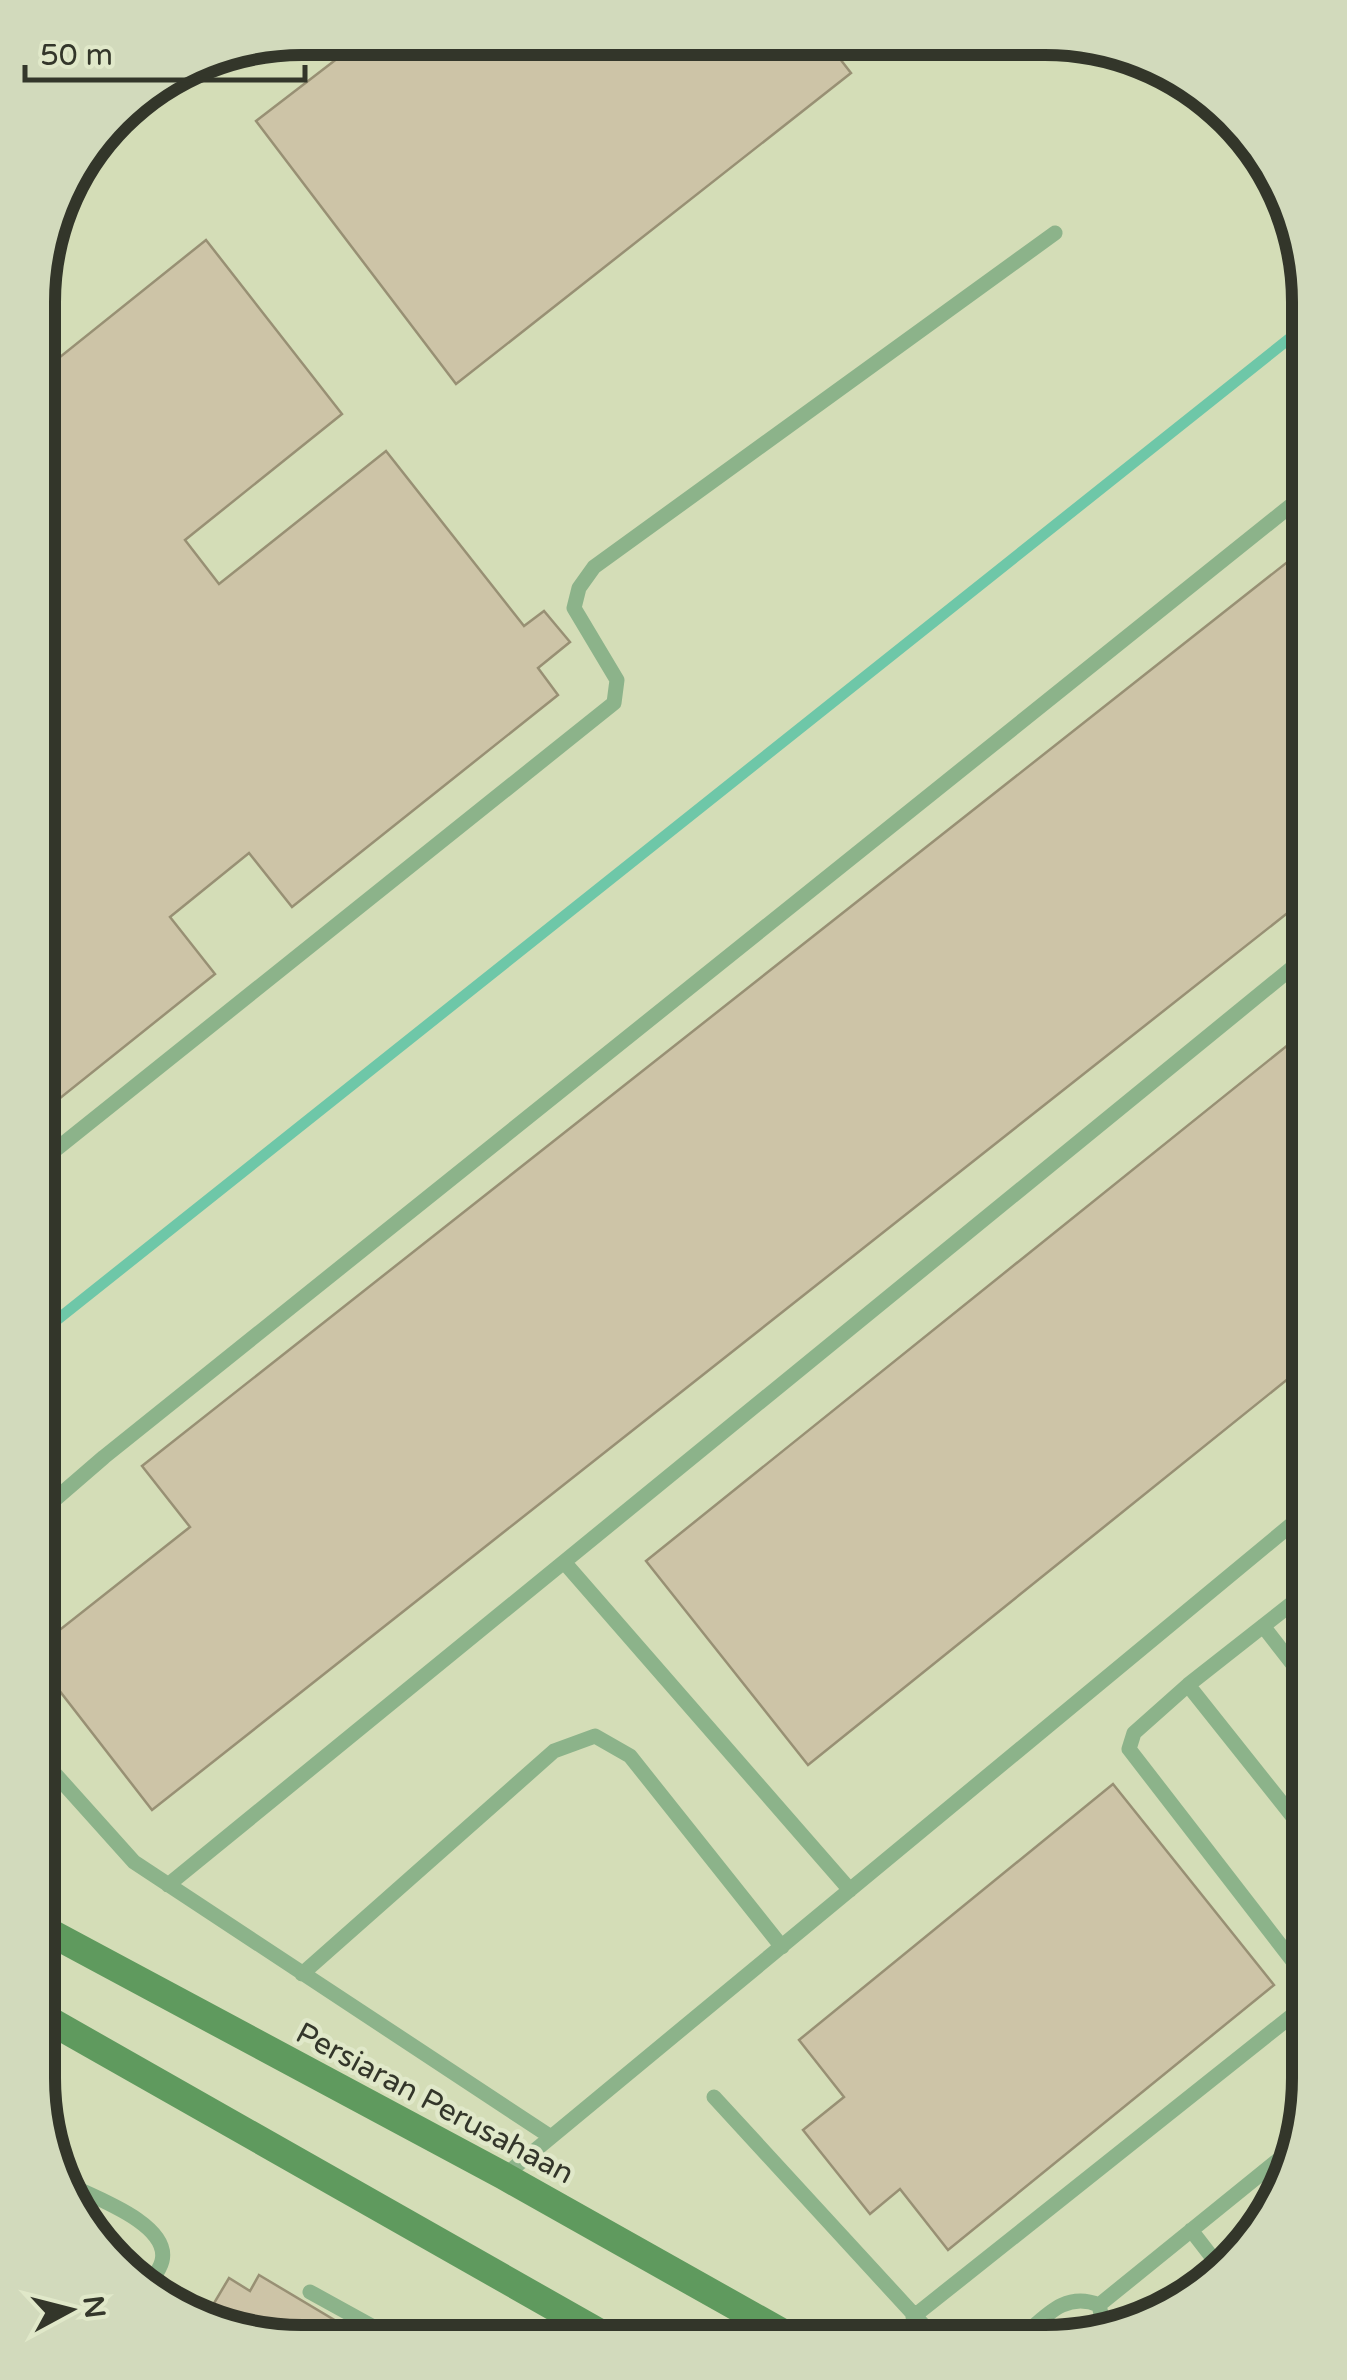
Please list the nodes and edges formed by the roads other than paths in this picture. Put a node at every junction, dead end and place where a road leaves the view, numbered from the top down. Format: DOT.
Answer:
graph roads {
  1 [pos="1056,233"];
  2 [pos="1292,505"];
  3 [pos="1292,968"];
  4 [pos="55,1149"];
  5 [pos="55,1499"];
  6 [pos="1291,1525"];
  7 [pos="564,1562"];
  8 [pos="1291,1604"];
  9 [pos="1263,1626"];
  10 [pos="1291,1662"];
  11 [pos="1188,1685"];
  12 [pos="55,1773"];
  13 [pos="1291,1815"];
  14 [pos="168,1885"];
  15 [pos="850,1890"];
  16 [pos="55,1935"];
  17 [pos="782,1946"];
  18 [pos="1291,1959"];
  19 [pos="302,1974"];
  20 [pos="1291,2016"];
  21 [pos="55,2024"];
  22 [pos="714,2098"];
  23 [pos="551,2137"];
  24 [pos="1278,2160"];
  25 [pos="504,2176"];
  26 [pos="85,2193"];
  27 [pos="1191,2230"];
  28 [pos="1213,2259"];
  29 [pos="154,2275"];
  30 [pos="310,2292"];
  31 [pos="1099,2305"];
  32 [pos="914,2317"];
  33 [pos="1102,2318"];
  34 [pos="370,2325"];
  35 [pos="586,2325"];
  36 [pos="769,2325"];
  37 [pos="922,2325"];
  38 [pos="1036,2325"];
  1 -- 4 [label="lane"];
  2 -- 5 [label="lane"];
  3 -- 7 [label="lane"];
  6 -- 15 [label="lane"];
  7 -- 14 [label="lane"];
  7 -- 15 [label="lane"];
  8 -- 9 [label="lane"];
  9 -- 10 [label="lane"];
  9 -- 11 [label="lane"];
  11 -- 13 [label="lane"];
  11 -- 18 [label="lane"];
  12 -- 14 [label="lane"];
  14 -- 19 [label="lane"];
  15 -- 17 [label="lane"];
  16 -- 25 [label="main road, Persiaran Perusahaan"];
  17 -- 19 [label="lane"];
  17 -- 23 [label="lane"];
  19 -- 23 [label="lane"];
  20 -- 32 [label="lane"];
  21 -- 35 [label="main road"];
  22 -- 32 [label="lane"];
  23 -- 25 [label="lane"];
  24 -- 27 [label="lane"];
  25 -- 36 [label="main road, Persiaran Perusahaan"];
  26 -- 29 [label="lane"];
  27 -- 28 [label="lane"];
  27 -- 31 [label="lane"];
  30 -- 34 [label="lane"];
  31 -- 33 [label="lane"];
  31 -- 38 [label="lane"];
  32 -- 37 [label="lane"];
}
